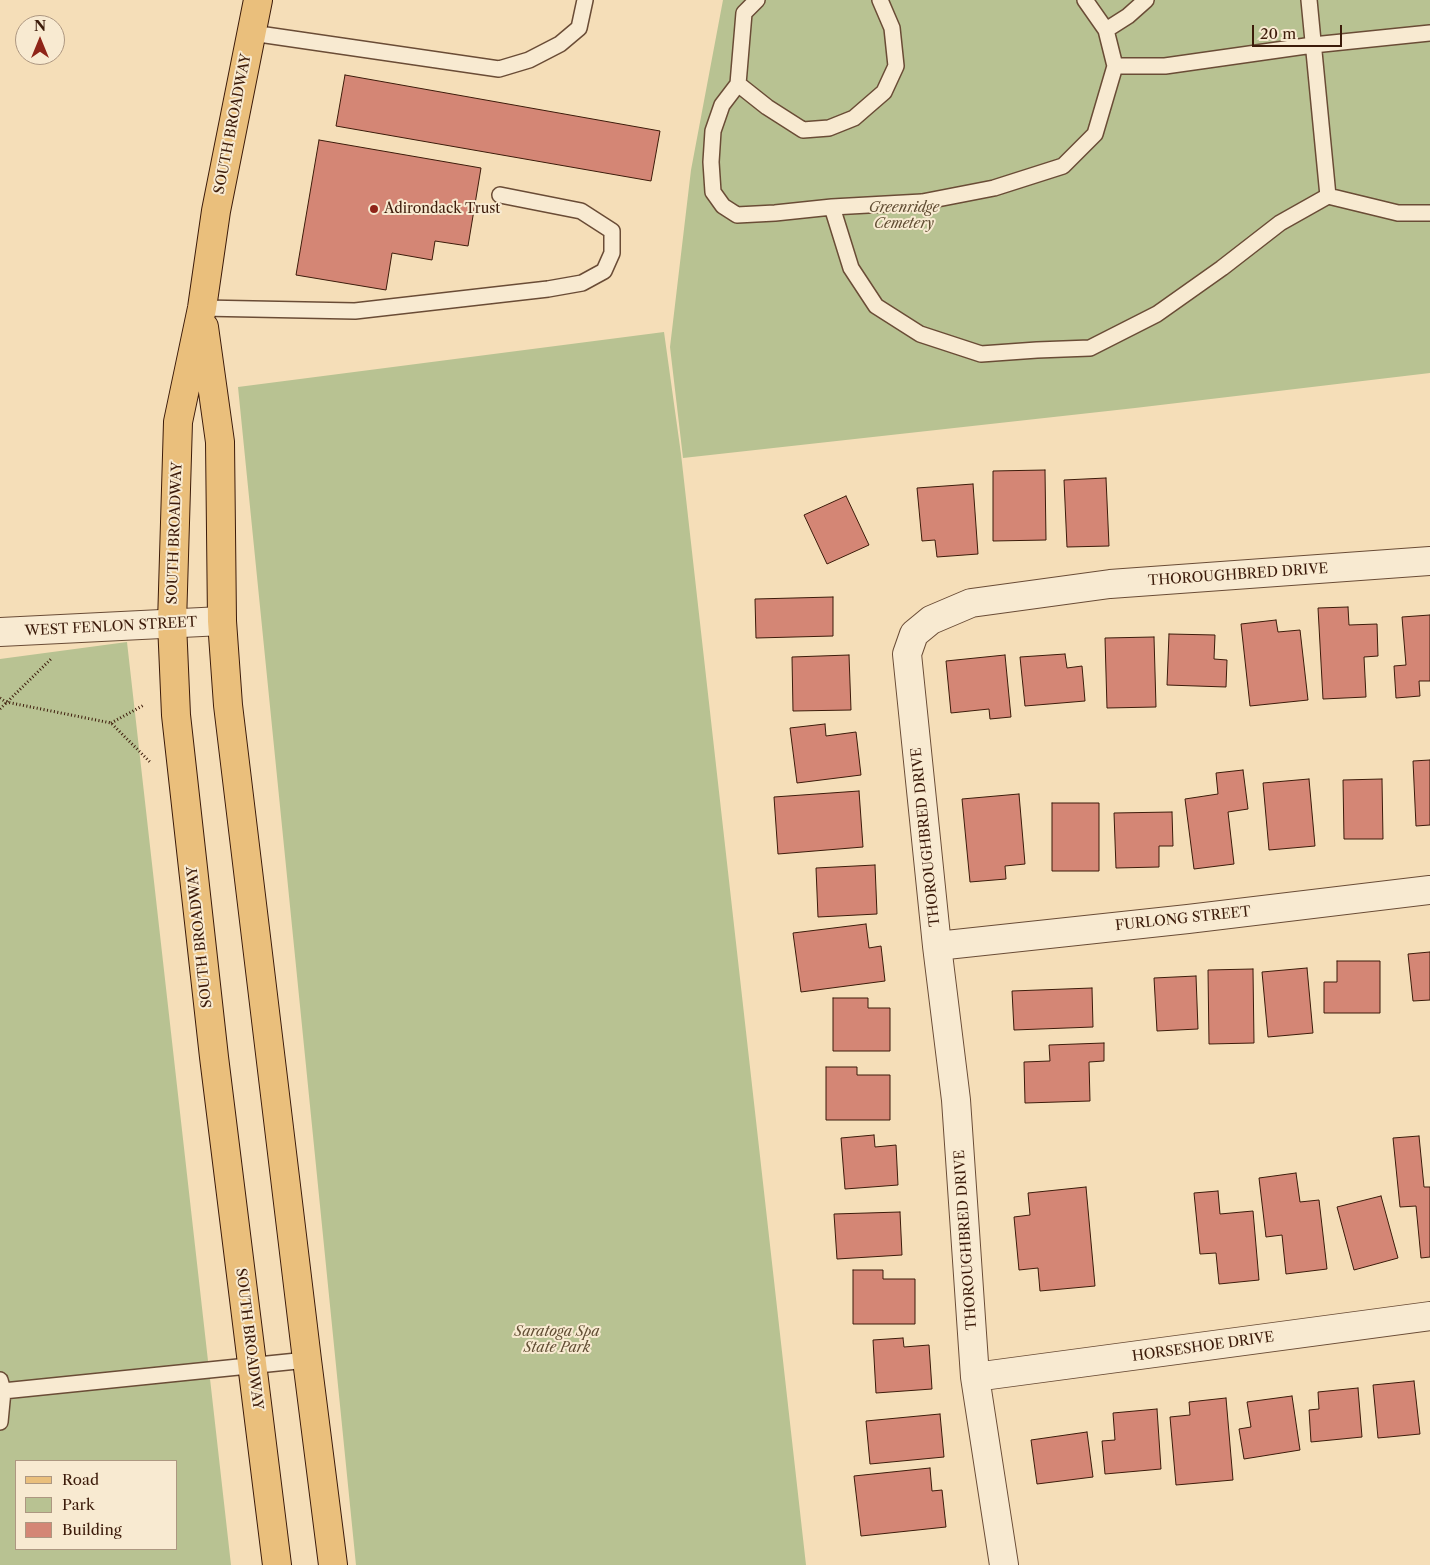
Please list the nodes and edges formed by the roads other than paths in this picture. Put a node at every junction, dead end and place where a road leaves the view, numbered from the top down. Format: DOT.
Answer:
graph roads {
  1 [pos="258,0"];
  2 [pos="585,0"];
  3 [pos="757,0"];
  4 [pos="880,0"];
  5 [pos="1085,0"];
  6 [pos="1146,0"];
  7 [pos="1309,0"];
  8 [pos="1106,30"];
  9 [pos="252,33"];
  10 [pos="1430,33"];
  11 [pos="1313,45"];
  12 [pos="1115,66"];
  13 [pos="738,84"];
  14 [pos="500,194"];
  15 [pos="1328,196"];
  16 [pos="832,207"];
  17 [pos="1430,214"];
  18 [pos="202,308"];
  19 [pos="1430,561"];
  20 [pos="222,621"];
  21 [pos="172,624"];
  22 [pos="0,632"];
  23 [pos="1430,890"];
  24 [pos="937,946"];
  25 [pos="1430,1316"];
  26 [pos="306,1360"];
  27 [pos="253,1366"];
  28 [pos="975,1377"];
  29 [pos="2,1385"];
  30 [pos="0,1422"];
  31 [pos="277,1565"];
  32 [pos="333,1565"];
  33 [pos="1004,1565"];
  1 -- 9 [label="main road, SOUTH BROADWAY"];
  2 -- 9 [label="lane"];
  3 -- 13 [label="lane"];
  4 -- 13 [label="lane"];
  5 -- 8 [label="lane"];
  6 -- 8 [label="lane"];
  7 -- 11 [label="lane"];
  8 -- 12 [label="lane"];
  9 -- 18 [label="main road, SOUTH BROADWAY"];
  10 -- 11 [label="lane"];
  11 -- 12 [label="lane"];
  11 -- 15 [label="lane"];
  12 -- 16 [label="lane"];
  13 -- 16 [label="lane"];
  14 -- 18 [label="lane"];
  15 -- 16 [label="lane"];
  15 -- 17 [label="lane"];
  18 -- 20 [label="main road, SOUTH BROADWAY"];
  18 -- 21 [label="main road, SOUTH BROADWAY"];
  19 -- 24 [label="street, THOROUGHBRED DRIVE"];
  20 -- 21 [label="street, WEST FENLON STREET"];
  20 -- 26 [label="main road, SOUTH BROADWAY"];
  21 -- 22 [label="street, WEST FENLON STREET"];
  21 -- 27 [label="main road, SOUTH BROADWAY"];
  23 -- 24 [label="street, FURLONG STREET"];
  24 -- 28 [label="street, THOROUGHBRED DRIVE"];
  25 -- 28 [label="street, HORSESHOE DRIVE"];
  26 -- 27 [label="lane"];
  26 -- 32 [label="main road, SOUTH BROADWAY"];
  27 -- 29 [label="lane"];
  27 -- 31 [label="main road, SOUTH BROADWAY"];
  28 -- 33 [label="street, THOROUGHBRED DRIVE"];
  29 -- 30 [label="lane"];
}
